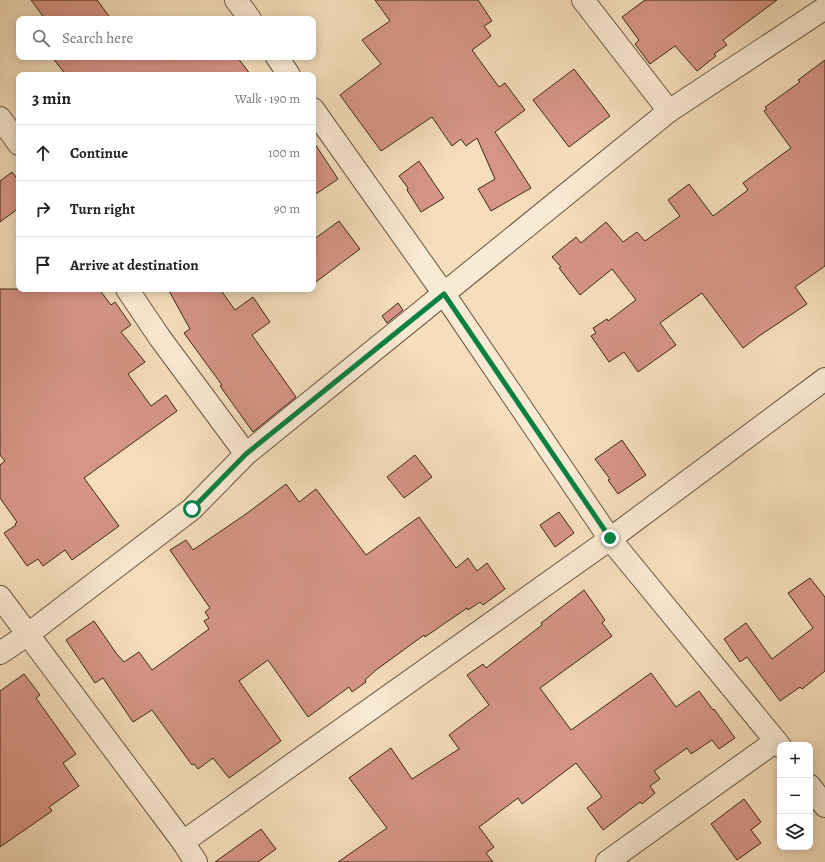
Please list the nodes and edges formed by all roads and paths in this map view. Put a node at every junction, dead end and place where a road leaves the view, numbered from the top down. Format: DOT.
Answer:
graph roads {
  1 [pos="236,0"];
  2 [pos="583,0"];
  3 [pos="825,8"];
  4 [pos="248,16"];
  5 [pos="278,60"];
  6 [pos="287,72"];
  7 [pos="669,111"];
  8 [pos="316,113"];
  9 [pos="0,118"];
  10 [pos="16,140"];
  11 [pos="129,292"];
  12 [pos="444,294"];
  13 [pos="825,379"];
  14 [pos="246,454"];
  15 [pos="610,538"];
  16 [pos="0,598"];
  17 [pos="27,635"];
  18 [pos="0,653"];
  19 [pos="777,743"];
  20 [pos="777,745"];
  21 [pos="813,790"];
  22 [pos="825,806"];
  23 [pos="183,842"];
  24 [pos="196,862"];
  25 [pos="607,862"];
  1 -- 4 [label="street"];
  2 -- 7 [label="street"];
  3 -- 7 [label="street"];
  5 -- 6 [label="street"];
  7 -- 12 [label="street"];
  8 -- 12 [label="street"];
  9 -- 10 [label="street"];
  11 -- 14 [label="street"];
  12 -- 14 [label="street"];
  12 -- 15 [label="street"];
  13 -- 15 [label="street"];
  14 -- 17 [label="street"];
  15 -- 19 [label="street"];
  15 -- 23 [label="street"];
  16 -- 17 [label="street"];
  17 -- 18 [label="street"];
  17 -- 23 [label="street"];
  20 -- 25 [label="street"];
  21 -- 22 [label="street"];
  23 -- 24 [label="street"];
}
